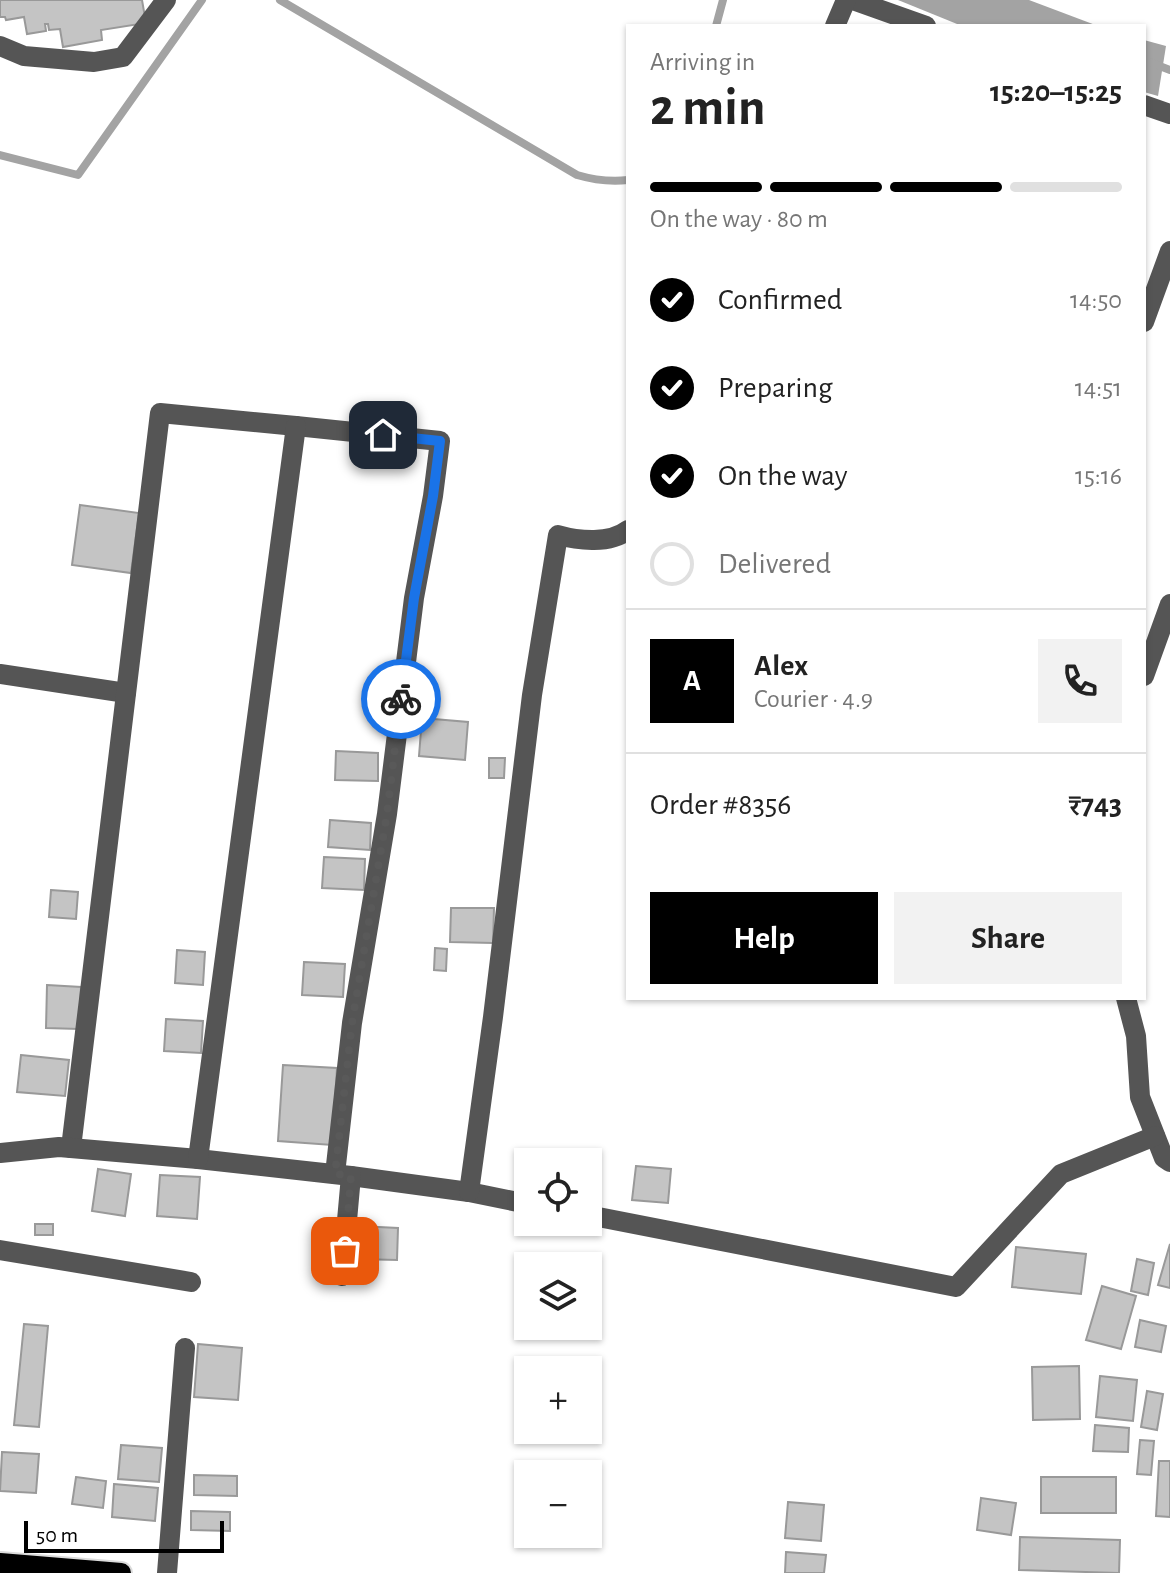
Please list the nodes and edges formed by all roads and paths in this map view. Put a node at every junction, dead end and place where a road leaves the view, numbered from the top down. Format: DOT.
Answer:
graph roads {
  1 [pos="166,0"];
  2 [pos="846,0"];
  3 [pos="853,0"];
  4 [pos="836,24"];
  5 [pos="920,24"];
  6 [pos="0,46"];
  7 [pos="1146,106"];
  8 [pos="1170,114"];
  9 [pos="1170,251"];
  10 [pos="1146,317"];
  11 [pos="296,426"];
  12 [pos="626,532"];
  13 [pos="1170,604"];
  14 [pos="1146,670"];
  15 [pos="0,674"];
  16 [pos="126,693"];
  17 [pos="1127,1000"];
  18 [pos="1155,1136"];
  19 [pos="71,1148"];
  20 [pos="0,1153"];
  21 [pos="198,1159"];
  22 [pos="1170,1162"];
  23 [pos="343,1175"];
  24 [pos="469,1192"];
  25 [pos="514,1201"];
  26 [pos="602,1218"];
  27 [pos="0,1250"];
  28 [pos="342,1276"];
  29 [pos="191,1282"];
  30 [pos="185,1348"];
  31 [pos="0,1563"];
  32 [pos="121,1573"];
  33 [pos="167,1573"];
  1 -- 6 [label="street"];
  2 -- 4 [label="street"];
  3 -- 5 [label="street"];
  7 -- 8 [label="street"];
  9 -- 10 [label="street"];
  11 -- 16 [label="street"];
  11 -- 21 [label="street"];
  11 -- 23 [label="street"];
  12 -- 24 [label="street"];
  13 -- 14 [label="street"];
  15 -- 16 [label="street"];
  16 -- 19 [label="street"];
  17 -- 18 [label="street"];
  18 -- 22 [label="street"];
  18 -- 26 [label="street"];
  19 -- 20 [label="street"];
  19 -- 21 [label="street"];
  21 -- 23 [label="street"];
  23 -- 24 [label="street"];
  23 -- 28 [label="street"];
  24 -- 25 [label="street"];
  27 -- 29 [label="street"];
  30 -- 33 [label="street"];
  31 -- 32 [label="main road"];
}
